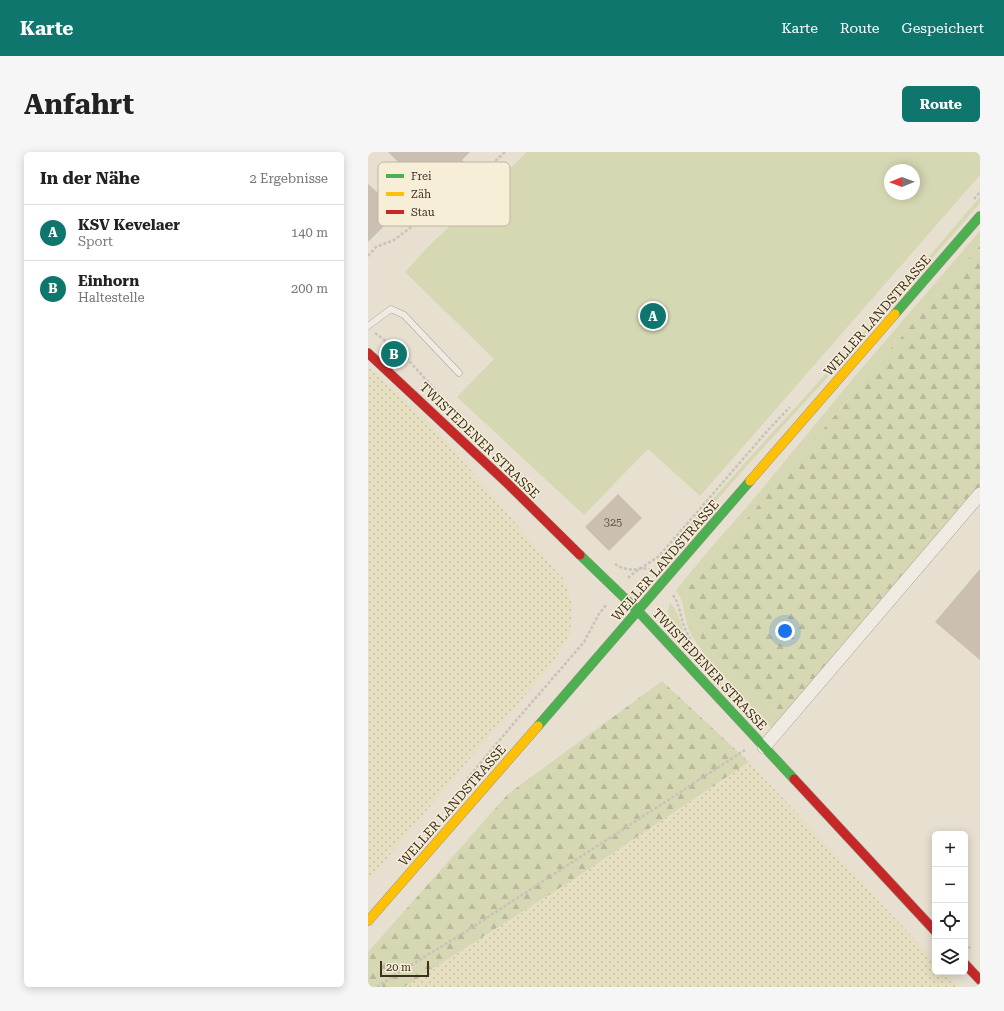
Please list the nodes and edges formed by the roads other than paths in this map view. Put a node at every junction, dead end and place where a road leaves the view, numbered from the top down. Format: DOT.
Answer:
graph roads {
  1 [pos="980,216"];
  2 [pos="368,326"];
  3 [pos="368,353"];
  4 [pos="460,373"];
  5 [pos="980,494"];
  6 [pos="638,611"];
  7 [pos="761,743"];
  8 [pos="368,921"];
  9 [pos="932,928"];
  10 [pos="968,967"];
  11 [pos="980,980"];
  1 -- 6 [label="main road, WELLER LANDSTRASSE"];
  2 -- 4 [label="lane"];
  3 -- 6 [label="main road, TWISTEDENER STRASSE"];
  5 -- 7 [label="street"];
  6 -- 7 [label="main road, TWISTEDENER STRASSE"];
  6 -- 8 [label="main road, WELLER LANDSTRASSE"];
  7 -- 9 [label="main road, TWISTEDENER STRASSE"];
  10 -- 11 [label="main road"];
}
